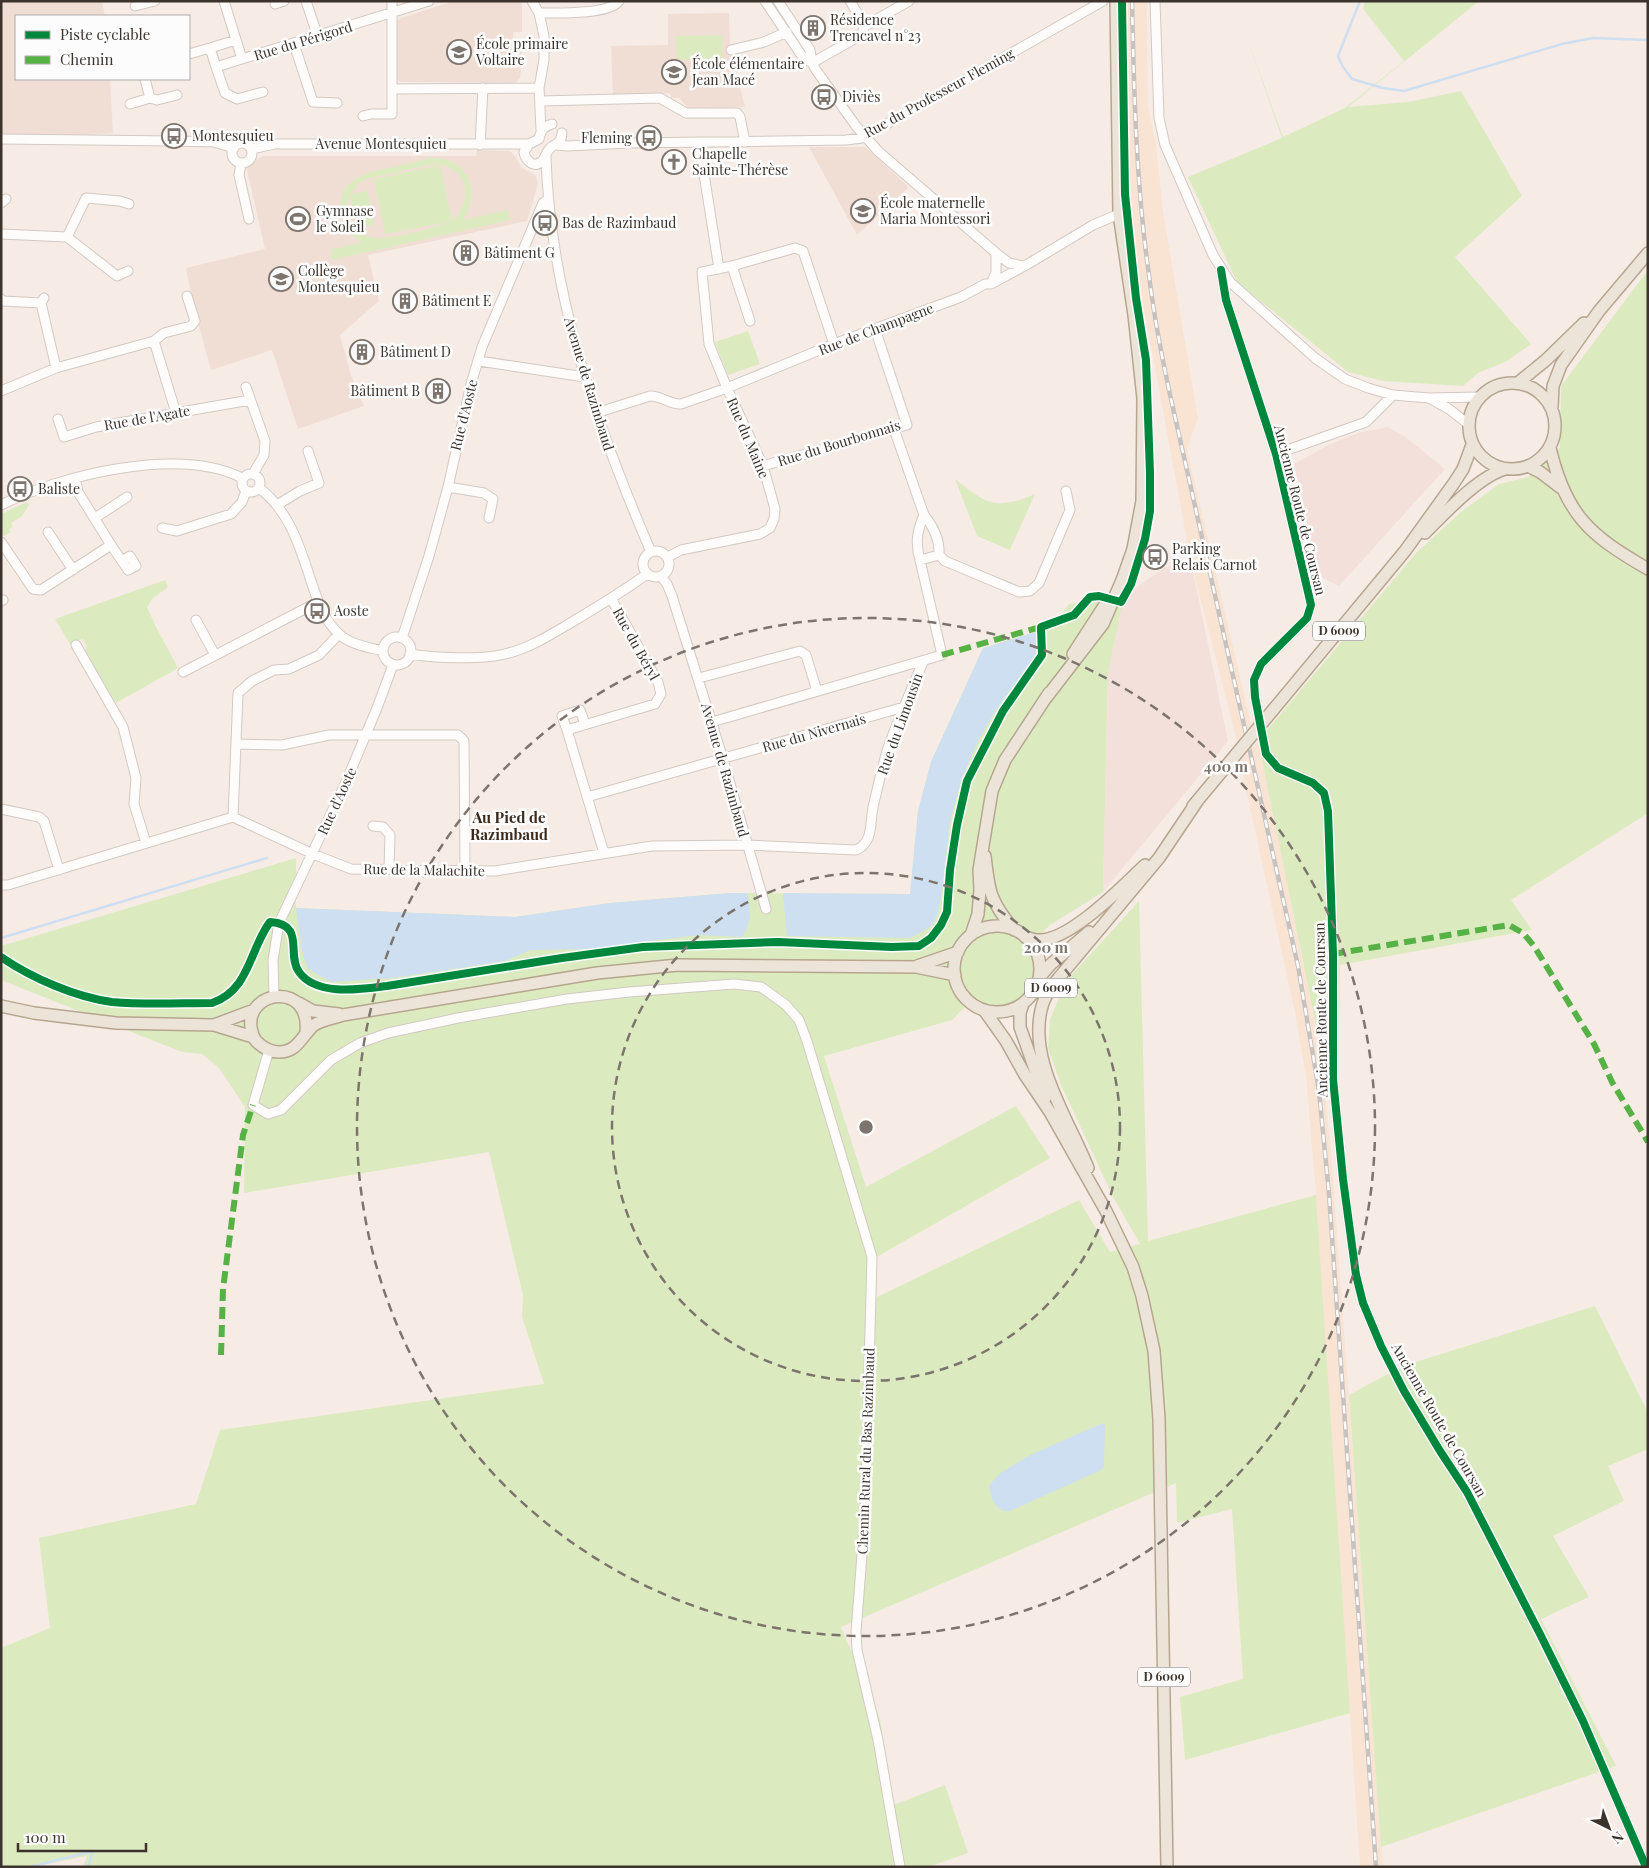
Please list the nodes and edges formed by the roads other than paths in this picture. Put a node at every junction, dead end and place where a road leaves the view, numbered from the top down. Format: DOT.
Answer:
graph roads {
  1 [pos="155,1"];
  2 [pos="224,1"];
  3 [pos="306,1"];
  4 [pos="392,1"];
  5 [pos="429,1"];
  6 [pos="532,1"];
  7 [pos="619,1"];
  8 [pos="765,1"];
  9 [pos="778,1"];
  10 [pos="850,1"];
  11 [pos="909,1"];
  12 [pos="1103,1"];
  13 [pos="1116,1"];
  14 [pos="1155,1"];
  15 [pos="134,4"];
  16 [pos="392,13"];
  17 [pos="539,13"];
  18 [pos="865,26"];
  19 [pos="787,32"];
  20 [pos="318,37"];
  21 [pos="236,40"];
  22 [pos="294,44"];
  23 [pos="210,48"];
  24 [pos="731,50"];
  25 [pos="190,54"];
  26 [pos="242,59"];
  27 [pos="812,63"];
  28 [pos="216,67"];
  29 [pos="145,80"];
  30 [pos="483,88"];
  31 [pos="538,88"];
  32 [pos="392,89"];
  33 [pos="262,92"];
  34 [pos="177,95"];
  35 [pos="150,98"];
  36 [pos="337,103"];
  37 [pos="541,103"];
  38 [pos="130,104"];
  39 [pos="364,116"];
  40 [pos="552,124"];
  41 [pos="542,130"];
  42 [pos="562,133"];
  43 [pos="865,136"];
  44 [pos="1,139"];
  45 [pos="699,142"];
  46 [pos="744,142"];
  47 [pos="583,144"];
  48 [pos="480,145"];
  49 [pos="557,145"];
  50 [pos="234,148"];
  51 [pos="526,148"];
  52 [pos="252,149"];
  53 [pos="546,157"];
  54 [pos="241,163"];
  55 [pos="536,164"];
  56 [pos="546,180"];
  57 [pos="547,200"];
  58 [pos="129,204"];
  59 [pos="1119,214"];
  60 [pos="249,219"];
  61 [pos="1,234"];
  62 [pos="67,237"];
  63 [pos="996,253"];
  64 [pos="1648,253"];
  65 [pos="732,266"];
  66 [pos="1023,266"];
  67 [pos="719,269"];
  68 [pos="1221,270"];
  69 [pos="128,271"];
  70 [pos="991,284"];
  71 [pos="187,296"];
  72 [pos="1,299"];
  73 [pos="1599,311"];
  74 [pos="750,321"];
  75 [pos="875,329"];
  76 [pos="154,341"];
  77 [pos="834,344"];
  78 [pos="479,360"];
  79 [pos="580,364"];
  80 [pos="56,368"];
  81 [pos="563,373"];
  82 [pos="585,377"];
  83 [pos="1519,382"];
  84 [pos="246,387"];
  85 [pos="727,388"];
  86 [pos="1,391"];
  87 [pos="1392,395"];
  88 [pos="1479,397"];
  89 [pos="1429,398"];
  90 [pos="250,400"];
  91 [pos="1552,407"];
  92 [pos="176,413"];
  93 [pos="596,413"];
  94 [pos="58,419"];
  95 [pos="1468,424"];
  96 [pos="894,429"];
  97 [pos="1472,445"];
  98 [pos="1550,448"];
  99 [pos="308,450"];
  100 [pos="1276,454"];
  101 [pos="763,466"];
  102 [pos="1528,466"];
  103 [pos="1505,469"];
  104 [pos="253,474"];
  105 [pos="75,478"];
  106 [pos="242,478"];
  107 [pos="448,487"];
  108 [pos="259,488"];
  109 [pos="1561,488"];
  110 [pos="246,491"];
  111 [pos="1066,491"];
  112 [pos="126,497"];
  113 [pos="1,505"];
  114 [pos="277,505"];
  115 [pos="924,515"];
  116 [pos="95,518"];
  117 [pos="489,518"];
  118 [pos="162,528"];
  119 [pos="48,532"];
  120 [pos="1,542"];
  121 [pos="111,544"];
  122 [pos="1405,551"];
  123 [pos="651,552"];
  124 [pos="939,555"];
  125 [pos="668,557"];
  126 [pos="920,560"];
  127 [pos="122,561"];
  128 [pos="1648,569"];
  129 [pos="73,570"];
  130 [pos="647,574"];
  131 [pos="661,576"];
  132 [pos="612,600"];
  133 [pos="318,602"];
  134 [pos="196,620"];
  135 [pos="339,634"];
  136 [pos="402,638"];
  137 [pos="76,645"];
  138 [pos="383,650"];
  139 [pos="410,654"];
  140 [pos="215,655"];
  141 [pos="923,662"];
  142 [pos="393,664"];
  143 [pos="183,672"];
  144 [pos="699,678"];
  145 [pos="817,692"];
  146 [pos="904,708"];
  147 [pos="712,722"];
  148 [pos="585,724"];
  149 [pos="567,730"];
  150 [pos="366,735"];
  151 [pos="236,744"];
  152 [pos="723,759"];
  153 [pos="587,797"];
  154 [pos="1198,800"];
  155 [pos="1,809"];
  156 [pos="233,817"];
  157 [pos="373,826"];
  158 [pos="984,842"];
  159 [pos="146,843"];
  160 [pos="746,845"];
  161 [pos="604,853"];
  162 [pos="313,854"];
  163 [pos="1146,864"];
  164 [pos="390,869"];
  165 [pos="59,870"];
  166 [pos="464,870"];
  167 [pos="1,885"];
  168 [pos="766,909"];
  169 [pos="1014,930"];
  170 [pos="971,935"];
  171 [pos="1025,937"];
  172 [pos="958,952"];
  173 [pos="916,967"];
  174 [pos="955,975"];
  175 [pos="1039,978"];
  176 [pos="274,996"];
  177 [pos="297,1002"];
  178 [pos="1023,1004"];
  179 [pos="1,1006"];
  180 [pos="254,1010"];
  181 [pos="984,1010"];
  182 [pos="343,1015"];
  183 [pos="214,1025"];
  184 [pos="306,1032"];
  185 [pos="253,1037"];
  186 [pos="268,1050"];
  187 [pos="1050,1112"];
  188 [pos="1106,1211"];
  189 [pos="900,1867"];
  190 [pos="1167,1867"];
  191 [pos="1646,1867"];
  1 -- 15 [label="street"];
  2 -- 21 [label="street"];
  3 -- 20 [label="street"];
  4 -- 16 [label="street"];
  5 -- 16 [label="street, Rue du Périgord"];
  6 -- 17 [label="street"];
  7 -- 17 [label="street"];
  8 -- 19 [label="street"];
  9 -- 27 [label="street"];
  10 -- 18 [label="street"];
  11 -- 18 [label="street"];
  12 -- 43 [label="street, Rue du Professeur Fleming"];
  13 -- 59 [label="main road"];
  14 -- 68 [label="street"];
  16 -- 20 [label="street, Rue du Périgord"];
  16 -- 32 [label="street"];
  17 -- 31 [label="street"];
  18 -- 27 [label="street"];
  19 -- 24 [label="street"];
  19 -- 27 [label="street"];
  20 -- 22 [label="street, Rue du Périgord"];
  21 -- 23 [label="street"];
  21 -- 26 [label="street"];
  22 -- 26 [label="street, Rue du Périgord"];
  22 -- 36 [label="street"];
  23 -- 25 [label="street"];
  23 -- 28 [label="street"];
  26 -- 28 [label="street, Rue du Périgord"];
  27 -- 43 [label="street"];
  28 -- 33 [label="street"];
  29 -- 35 [label="street"];
  30 -- 31 [label="street"];
  30 -- 32 [label="street"];
  30 -- 48 [label="street"];
  31 -- 37 [label="street"];
  32 -- 39 [label="street"];
  34 -- 35 [label="street"];
  35 -- 38 [label="street"];
  37 -- 40 [label="street"];
  37 -- 41 [label="street"];
  37 -- 46 [label="street"];
  40 -- 41 [label="street"];
  40 -- 42 [label="street, Rue du Professeur Fleming"];
  41 -- 51 [label="street"];
  42 -- 47 [label="street, Rue du Professeur Fleming"];
  42 -- 49 [label="street"];
  43 -- 46 [label="street, Rue du Professeur Fleming"];
  43 -- 63 [label="street"];
  44 -- 50 [label="street"];
  45 -- 46 [label="street, Rue du Professeur Fleming"];
  45 -- 47 [label="street, Rue du Professeur Fleming"];
  45 -- 67 [label="street"];
  47 -- 49 [label="street, Rue du Professeur Fleming"];
  48 -- 51 [label="street, Avenue Montesquieu"];
  48 -- 52 [label="street, Avenue Montesquieu"];
  49 -- 53 [label="street"];
  50 -- 52 [label="street"];
  50 -- 54 [label="street"];
  51 -- 55 [label="street, Avenue de Razimbaud"];
  52 -- 54 [label="street"];
  53 -- 55 [label="street"];
  53 -- 56 [label="street, Avenue de Razimbaud"];
  54 -- 60 [label="street"];
  55 -- 56 [label="street, Avenue de Razimbaud"];
  56 -- 57 [label="street, Avenue de Razimbaud"];
  57 -- 78 [label="street, Rue d'Aoste"];
  57 -- 79 [label="street, Avenue de Razimbaud"];
  58 -- 62 [label="street"];
  59 -- 66 [label="street, Rue de Champagne"];
  59 -- 158 [label="main road"];
  61 -- 62 [label="street"];
  62 -- 69 [label="street"];
  63 -- 66 [label="street"];
  63 -- 70 [label="street"];
  64 -- 73 [label="main road"];
  65 -- 67 [label="street"];
  65 -- 74 [label="street"];
  65 -- 77 [label="street"];
  66 -- 70 [label="street, Rue de Champagne"];
  67 -- 85 [label="street, Rue du Maine"];
  68 -- 87 [label="street"];
  68 -- 100 [label="street, Ancienne Route de Coursan"];
  70 -- 75 [label="street, Rue de Champagne"];
  71 -- 76 [label="street"];
  72 -- 80 [label="street"];
  73 -- 83 [label="main road"];
  73 -- 91 [label="main road"];
  75 -- 77 [label="street, Rue de Champagne"];
  75 -- 96 [label="street, Rue du Bourbonnais"];
  76 -- 80 [label="street"];
  76 -- 92 [label="street"];
  77 -- 85 [label="street, Rue de Champagne"];
  78 -- 81 [label="street"];
  78 -- 107 [label="street, Rue d'Aoste"];
  79 -- 81 [label="street"];
  79 -- 82 [label="street, Avenue de Razimbaud"];
  80 -- 86 [label="street"];
  81 -- 82 [label="street"];
  82 -- 93 [label="street, Avenue de Razimbaud"];
  83 -- 88 [label="main road"];
  83 -- 91 [label="main road"];
  84 -- 90 [label="street"];
  85 -- 93 [label="street, Rue de Champagne"];
  85 -- 101 [label="street, Rue du Maine"];
  87 -- 89 [label="street"];
  87 -- 100 [label="street, Ancienne Route de Coursan"];
  88 -- 89 [label="street"];
  88 -- 95 [label="main road"];
  89 -- 95 [label="street"];
  90 -- 92 [label="street, Rue de l'Agate"];
  90 -- 104 [label="street"];
  91 -- 98 [label="main road"];
  92 -- 94 [label="street, Rue de l'Agate"];
  93 -- 123 [label="street, Avenue de Razimbaud"];
  95 -- 97 [label="main road"];
  96 -- 101 [label="street, Rue du Bourbonnais"];
  96 -- 115 [label="street"];
  97 -- 103 [label="main road"];
  97 -- 122 [label="main road, D 6009"];
  98 -- 102 [label="main road"];
  98 -- 109 [label="main road"];
  99 -- 114 [label="street"];
  100 -- 191 [label="street, Ancienne Route de Coursan"];
  101 -- 125 [label="street, Rue du Maine"];
  102 -- 103 [label="main road"];
  102 -- 109 [label="main road"];
  103 -- 122 [label="main road, D 6009"];
  104 -- 106 [label="street"];
  104 -- 108 [label="street"];
  105 -- 106 [label="street"];
  105 -- 113 [label="street"];
  105 -- 116 [label="street"];
  106 -- 110 [label="street"];
  107 -- 117 [label="street"];
  107 -- 136 [label="street, Rue d'Aoste"];
  108 -- 110 [label="street"];
  108 -- 114 [label="street"];
  109 -- 128 [label="main road"];
  110 -- 118 [label="street"];
  111 -- 124 [label="street"];
  112 -- 116 [label="street"];
  114 -- 133 [label="street"];
  115 -- 124 [label="street"];
  115 -- 126 [label="street"];
  116 -- 121 [label="street"];
  119 -- 129 [label="street"];
  120 -- 129 [label="street"];
  121 -- 127 [label="street"];
  121 -- 129 [label="street"];
  122 -- 154 [label="main road, D 6009, bridge"];
  123 -- 125 [label="street"];
  123 -- 130 [label="street"];
  124 -- 126 [label="street"];
  125 -- 131 [label="street"];
  126 -- 141 [label="street"];
  130 -- 131 [label="street"];
  130 -- 132 [label="street"];
  131 -- 144 [label="street, Avenue de Razimbaud"];
  132 -- 139 [label="street"];
  132 -- 148 [label="street, Rue du Béryl"];
  133 -- 135 [label="street"];
  133 -- 140 [label="street"];
  134 -- 140 [label="street"];
  135 -- 138 [label="street"];
  135 -- 151 [label="street"];
  136 -- 138 [label="street"];
  136 -- 139 [label="street"];
  137 -- 159 [label="street"];
  138 -- 142 [label="street"];
  139 -- 142 [label="street"];
  140 -- 143 [label="street"];
  141 -- 145 [label="street"];
  141 -- 146 [label="street, Rue du Limousin"];
  142 -- 150 [label="street, Rue d'Aoste"];
  144 -- 145 [label="street"];
  144 -- 147 [label="street, Avenue de Razimbaud"];
  145 -- 147 [label="street"];
  146 -- 152 [label="street, Rue du Nivernais"];
  146 -- 160 [label="street, Rue du Limousin"];
  147 -- 152 [label="street, Avenue de Razimbaud"];
  148 -- 149 [label="street, Rue du Béryl"];
  148 -- 149 [label="street"];
  149 -- 153 [label="street"];
  150 -- 151 [label="street"];
  150 -- 162 [label="street, Rue d'Aoste"];
  150 -- 166 [label="street"];
  151 -- 156 [label="street"];
  152 -- 153 [label="street, Rue du Nivernais"];
  152 -- 160 [label="street, Avenue de Razimbaud"];
  153 -- 161 [label="street"];
  154 -- 163 [label="main road, D 6009"];
  154 -- 188 [label="main road, D 6009"];
  155 -- 165 [label="street"];
  156 -- 159 [label="street"];
  156 -- 162 [label="street, Rue de la Malachite"];
  157 -- 164 [label="street"];
  158 -- 169 [label="main road"];
  158 -- 170 [label="main road"];
  159 -- 165 [label="street"];
  160 -- 161 [label="street, Rue de la Malachite"];
  160 -- 168 [label="street, Avenue de Razimbaud"];
  161 -- 166 [label="street, Rue de la Malachite"];
  162 -- 164 [label="street, Rue de la Malachite"];
  162 -- 176 [label="street, Rue d'Aoste"];
  163 -- 171 [label="main road, D 6009"];
  163 -- 175 [label="main road, D 6009"];
  164 -- 166 [label="street, Rue de la Malachite"];
  165 -- 167 [label="street"];
  169 -- 170 [label="main road"];
  169 -- 171 [label="main road"];
  170 -- 172 [label="main road"];
  171 -- 175 [label="main road"];
  172 -- 173 [label="main road"];
  172 -- 174 [label="main road"];
  173 -- 174 [label="main road"];
  173 -- 182 [label="main road"];
  174 -- 181 [label="main road"];
  175 -- 178 [label="main road"];
  176 -- 177 [label="main road"];
  176 -- 180 [label="main road"];
  177 -- 182 [label="main road"];
  177 -- 184 [label="main road"];
  178 -- 181 [label="main road"];
  178 -- 187 [label="main road, D 6009"];
  179 -- 183 [label="main road"];
  180 -- 183 [label="main road"];
  180 -- 185 [label="main road"];
  181 -- 187 [label="main road, D 6009"];
  182 -- 184 [label="main road"];
  183 -- 185 [label="main road"];
  184 -- 186 [label="main road"];
  185 -- 186 [label="main road"];
  186 -- 189 [label="street, Chemin Rural du Bas Razimbaud"];
  187 -- 188 [label="main road, D 6009"];
  188 -- 190 [label="main road, D 6009"];
}
